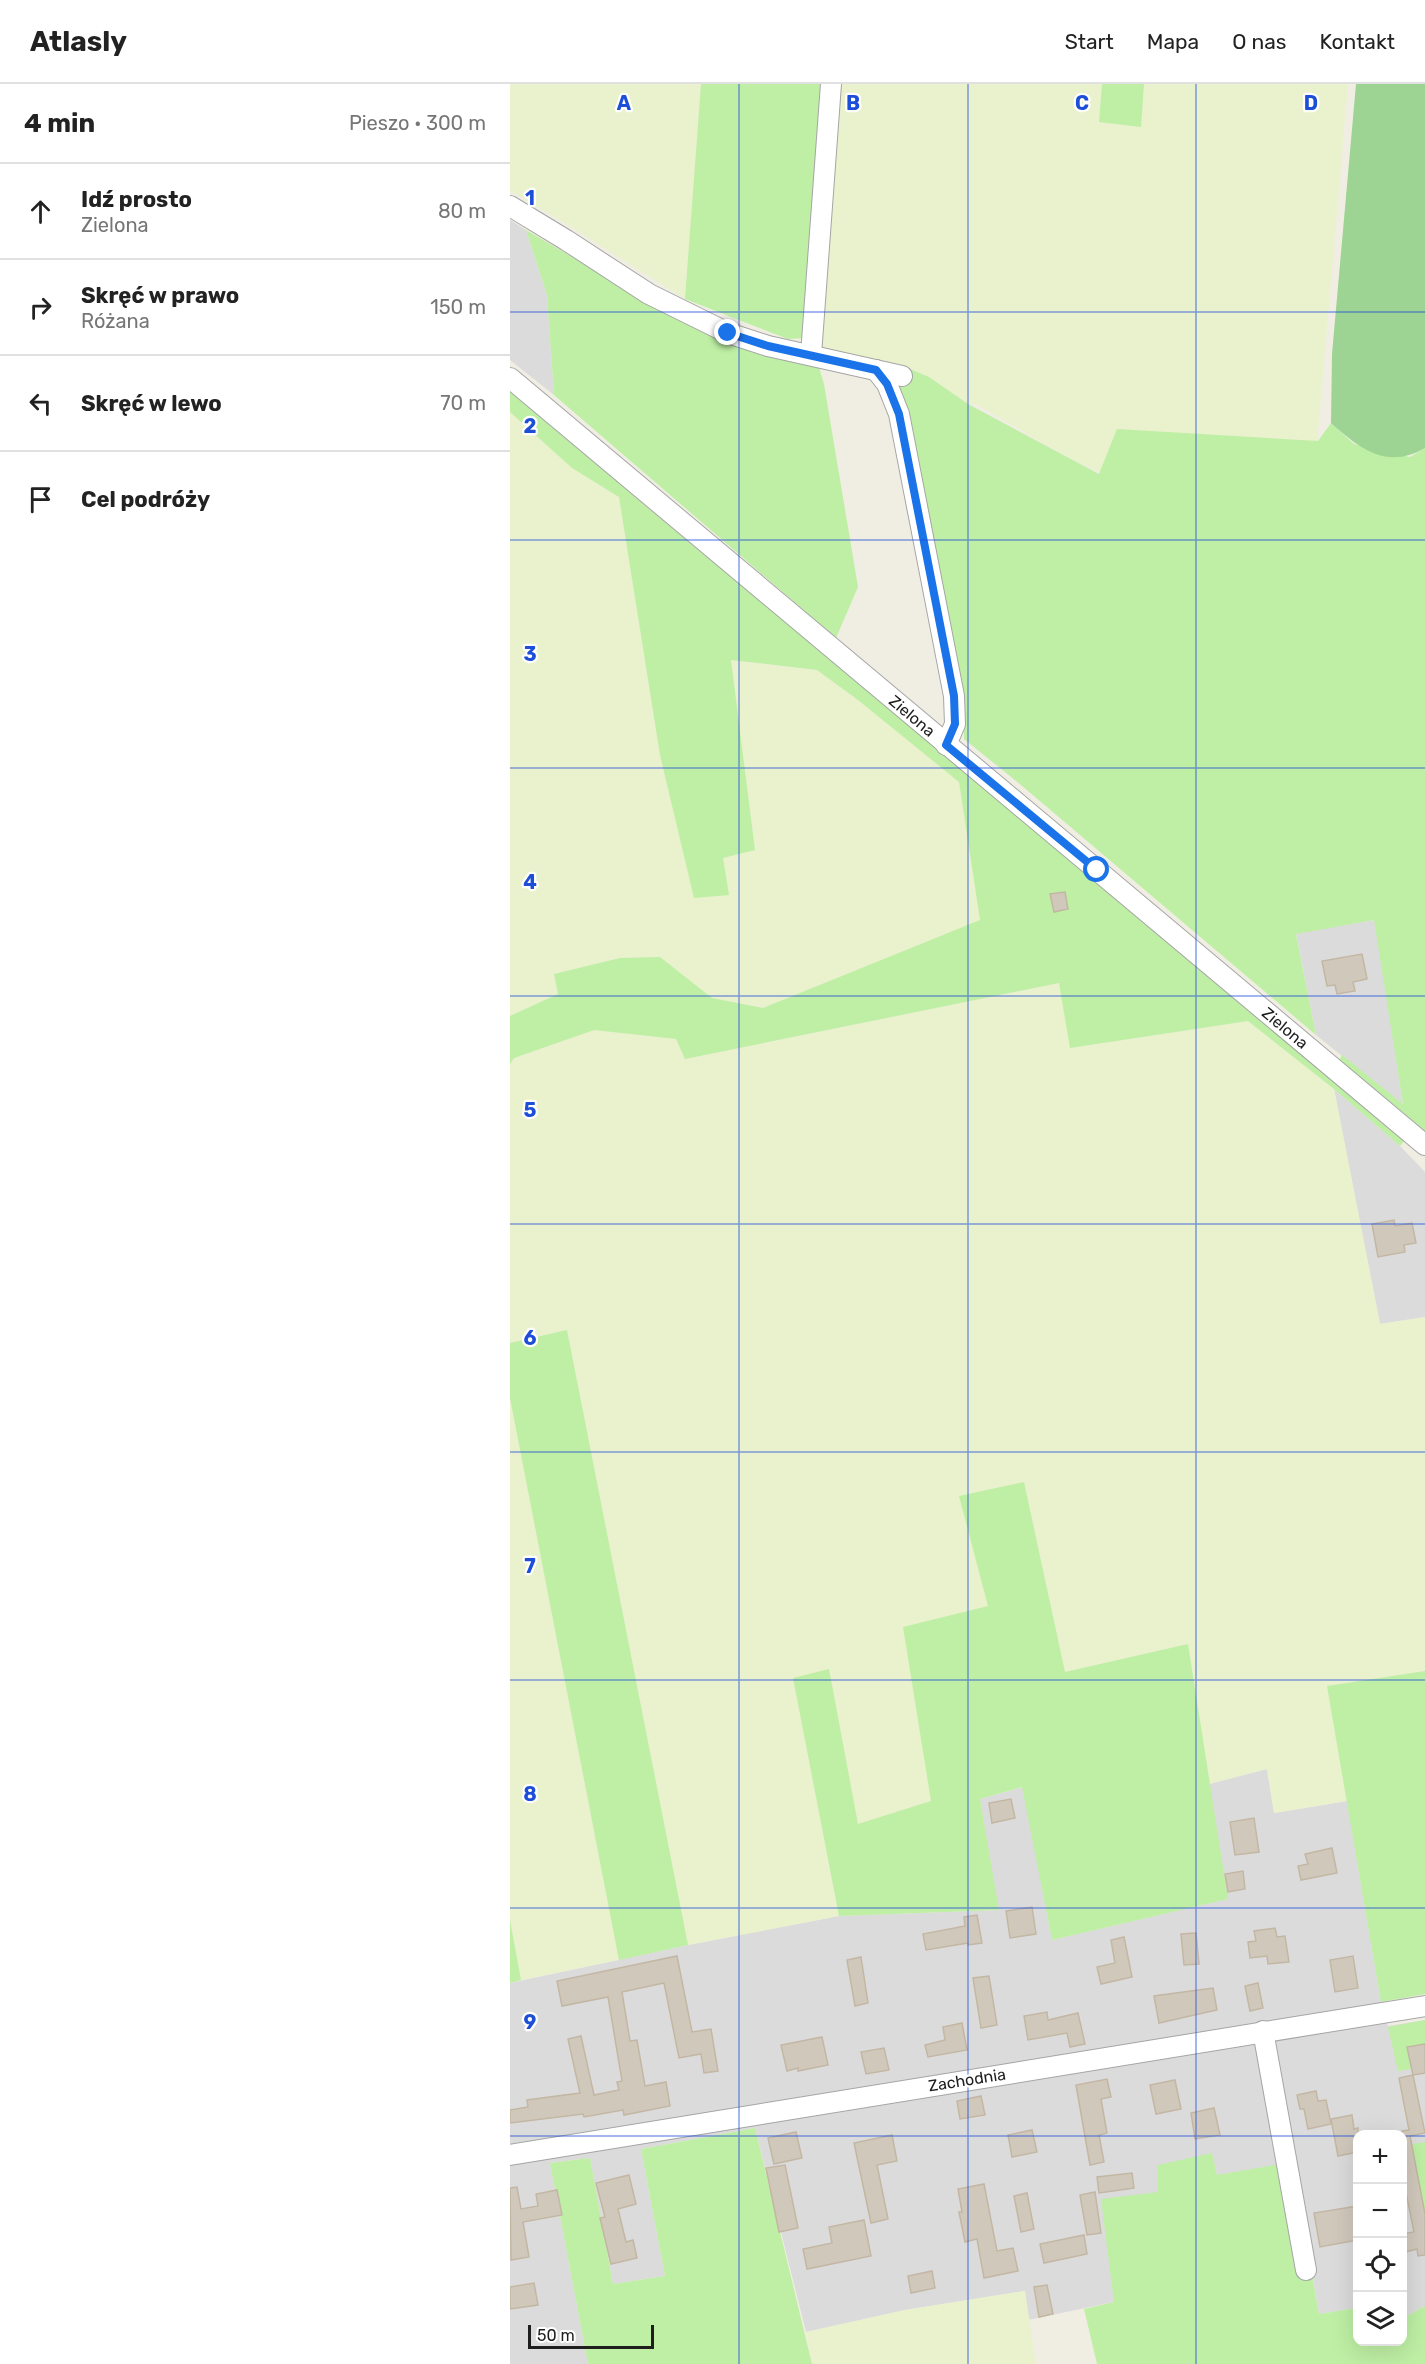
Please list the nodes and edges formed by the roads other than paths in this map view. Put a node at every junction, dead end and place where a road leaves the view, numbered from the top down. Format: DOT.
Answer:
graph roads {
  1 [pos="831,84"];
  2 [pos="510,206"];
  3 [pos="811,355"];
  4 [pos="876,370"];
  5 [pos="902,376"];
  6 [pos="510,378"];
  7 [pos="946,745"];
  8 [pos="1425,1145"];
  9 [pos="1425,2006"];
  10 [pos="1263,2031"];
  11 [pos="510,2155"];
  12 [pos="1306,2270"];
  1 -- 3 [label="street"];
  2 -- 3 [label="street"];
  3 -- 4 [label="street"];
  4 -- 5 [label="street"];
  4 -- 7 [label="street"];
  6 -- 7 [label="street, Zielona"];
  7 -- 8 [label="street, Zielona"];
  9 -- 10 [label="street, Zachodnia"];
  10 -- 11 [label="street, Zachodnia"];
  10 -- 12 [label="street"];
}
